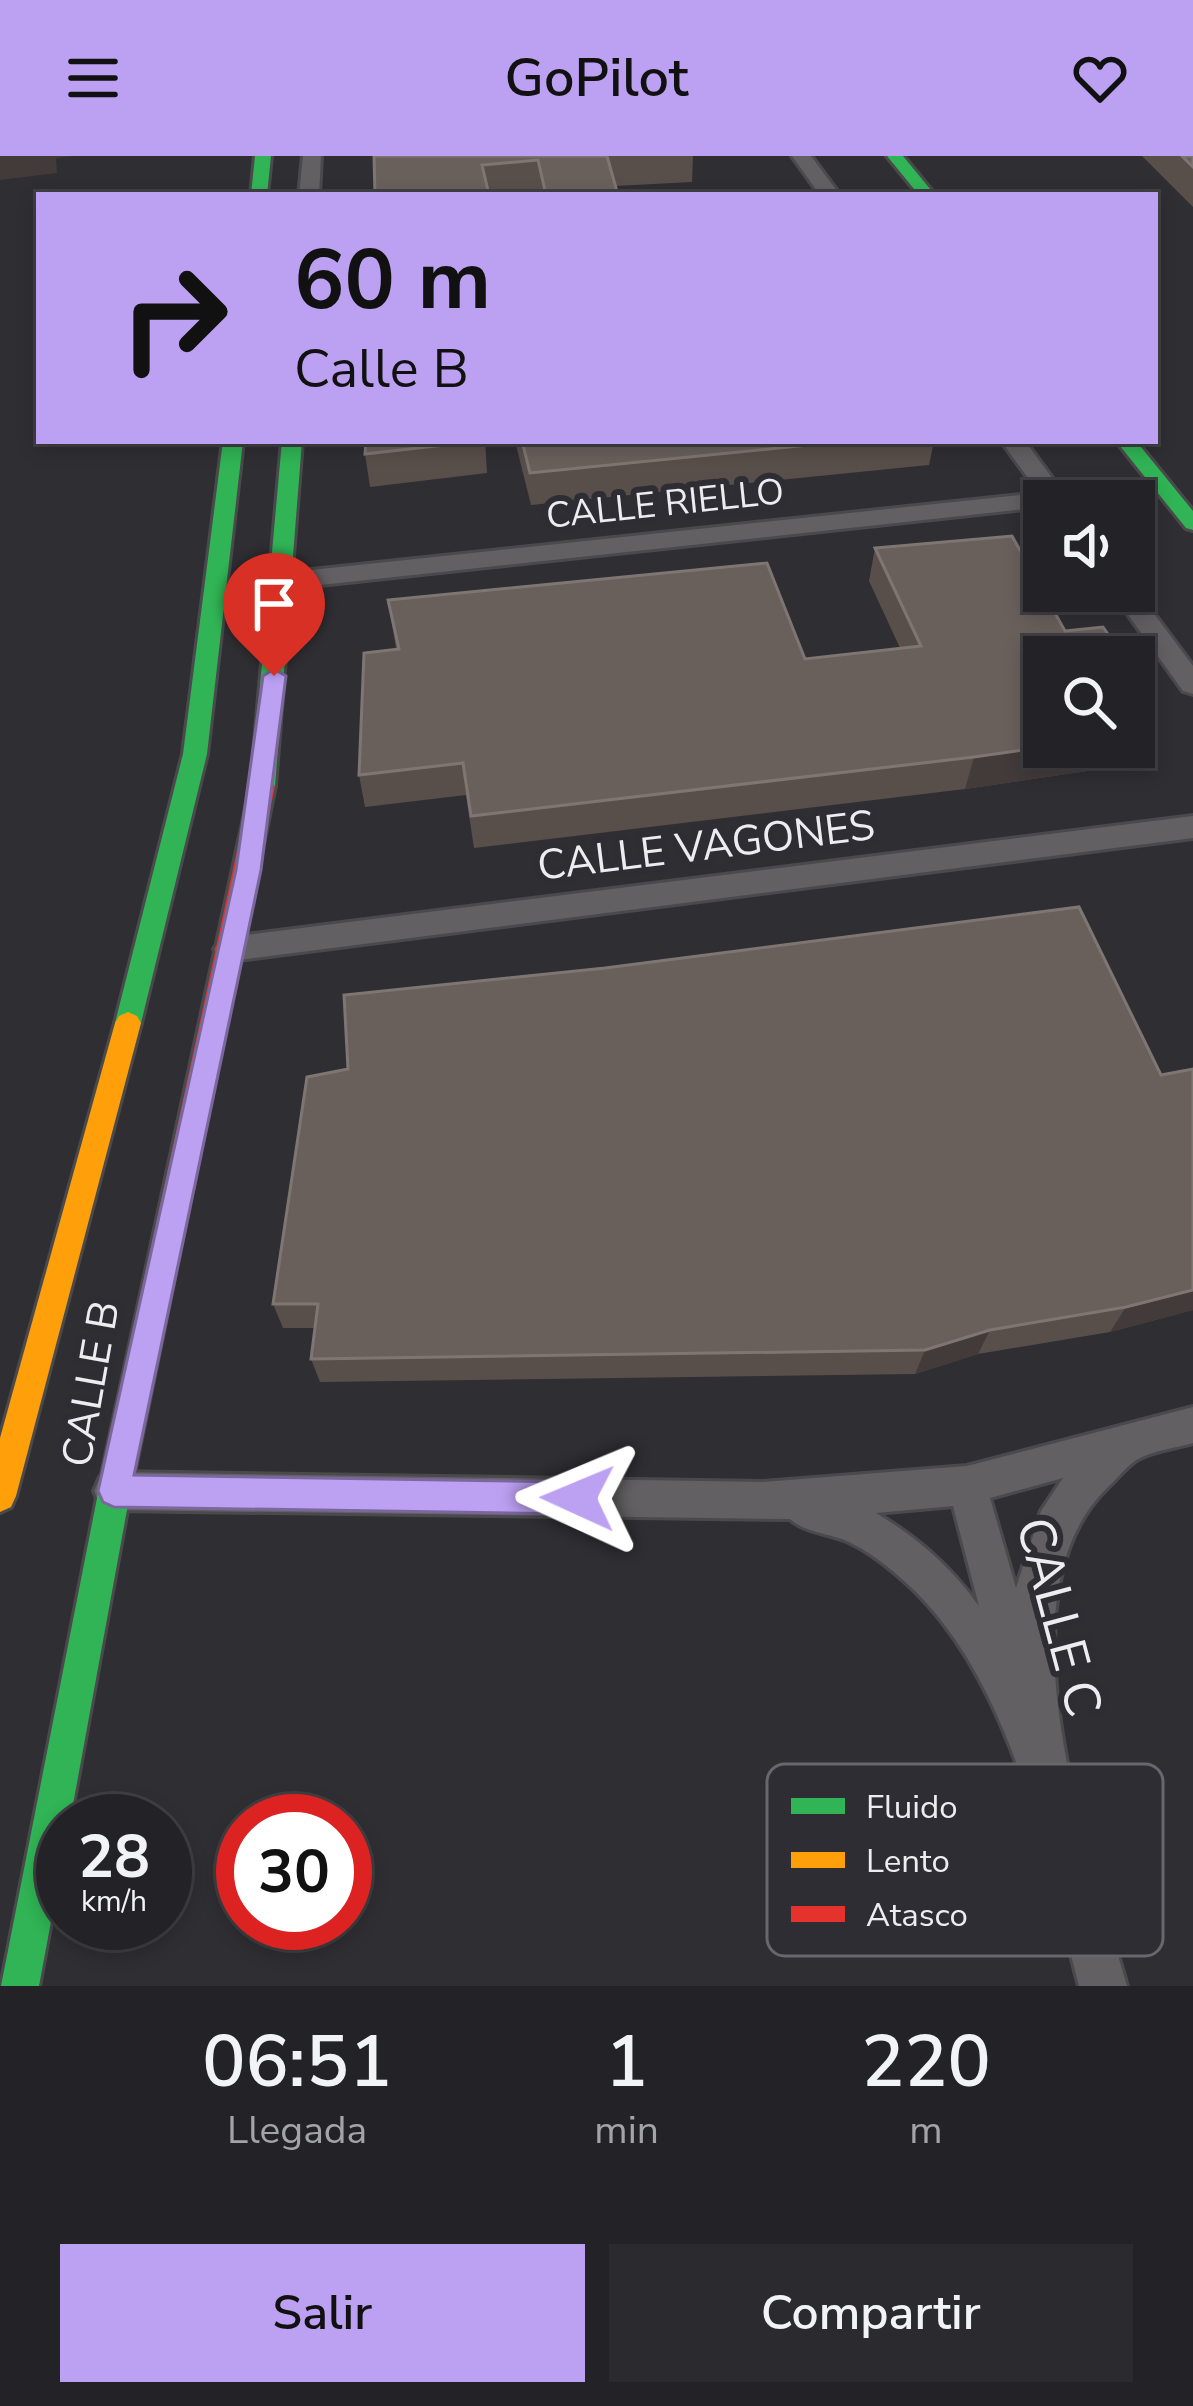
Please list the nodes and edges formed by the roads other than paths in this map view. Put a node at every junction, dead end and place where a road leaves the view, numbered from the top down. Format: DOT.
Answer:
graph roads {
  1 [pos="263,156"];
  2 [pos="312,156"];
  3 [pos="801,156"];
  4 [pos="896,156"];
  5 [pos="259,192"];
  6 [pos="309,192"];
  7 [pos="828,192"];
  8 [pos="925,192"];
  9 [pos="233,444"];
  10 [pos="292,444"];
  11 [pos="1015,444"];
  12 [pos="1128,444"];
  13 [pos="1041,480"];
  14 [pos="1023,503"];
  15 [pos="1193,524"];
  16 [pos="283,581"];
  17 [pos="1139,612"];
  18 [pos="1193,685"];
  19 [pos="1193,827"];
  20 [pos="230,949"];
  21 [pos="1193,1425"];
  22 [pos="1128,1443"];
  23 [pos="967,1485"];
  24 [pos="114,1491"];
  25 [pos="0,1496"];
  26 [pos="763,1501"];
  27 [pos="1038,1764"];
  28 [pos="1043,1764"];
  29 [pos="1047,1764"];
  30 [pos="1094,1956"];
  31 [pos="20,1986"];
  32 [pos="1102,1986"];
  1 -- 5 [label="main road"];
  2 -- 6 [label="street"];
  3 -- 7 [label="street"];
  4 -- 8 [label="main road"];
  9 -- 25 [label="main road"];
  10 -- 16 [label="main road, CALLE B"];
  11 -- 13 [label="street"];
  12 -- 15 [label="main road"];
  14 -- 16 [label="street, CALLE RIELLO"];
  16 -- 20 [label="main road, CALLE B"];
  17 -- 18 [label="street"];
  19 -- 20 [label="street, CALLE VAGONES"];
  20 -- 24 [label="main road, CALLE B"];
  21 -- 22 [label="street, CALLE B"];
  22 -- 23 [label="street, CALLE B"];
  22 -- 29 [label="street"];
  23 -- 26 [label="street, CALLE B"];
  23 -- 28 [label="street, CALLE C"];
  24 -- 26 [label="street, CALLE B"];
  24 -- 31 [label="main road"];
  26 -- 27 [label="street"];
  30 -- 32 [label="street, CALLE C"];
}
